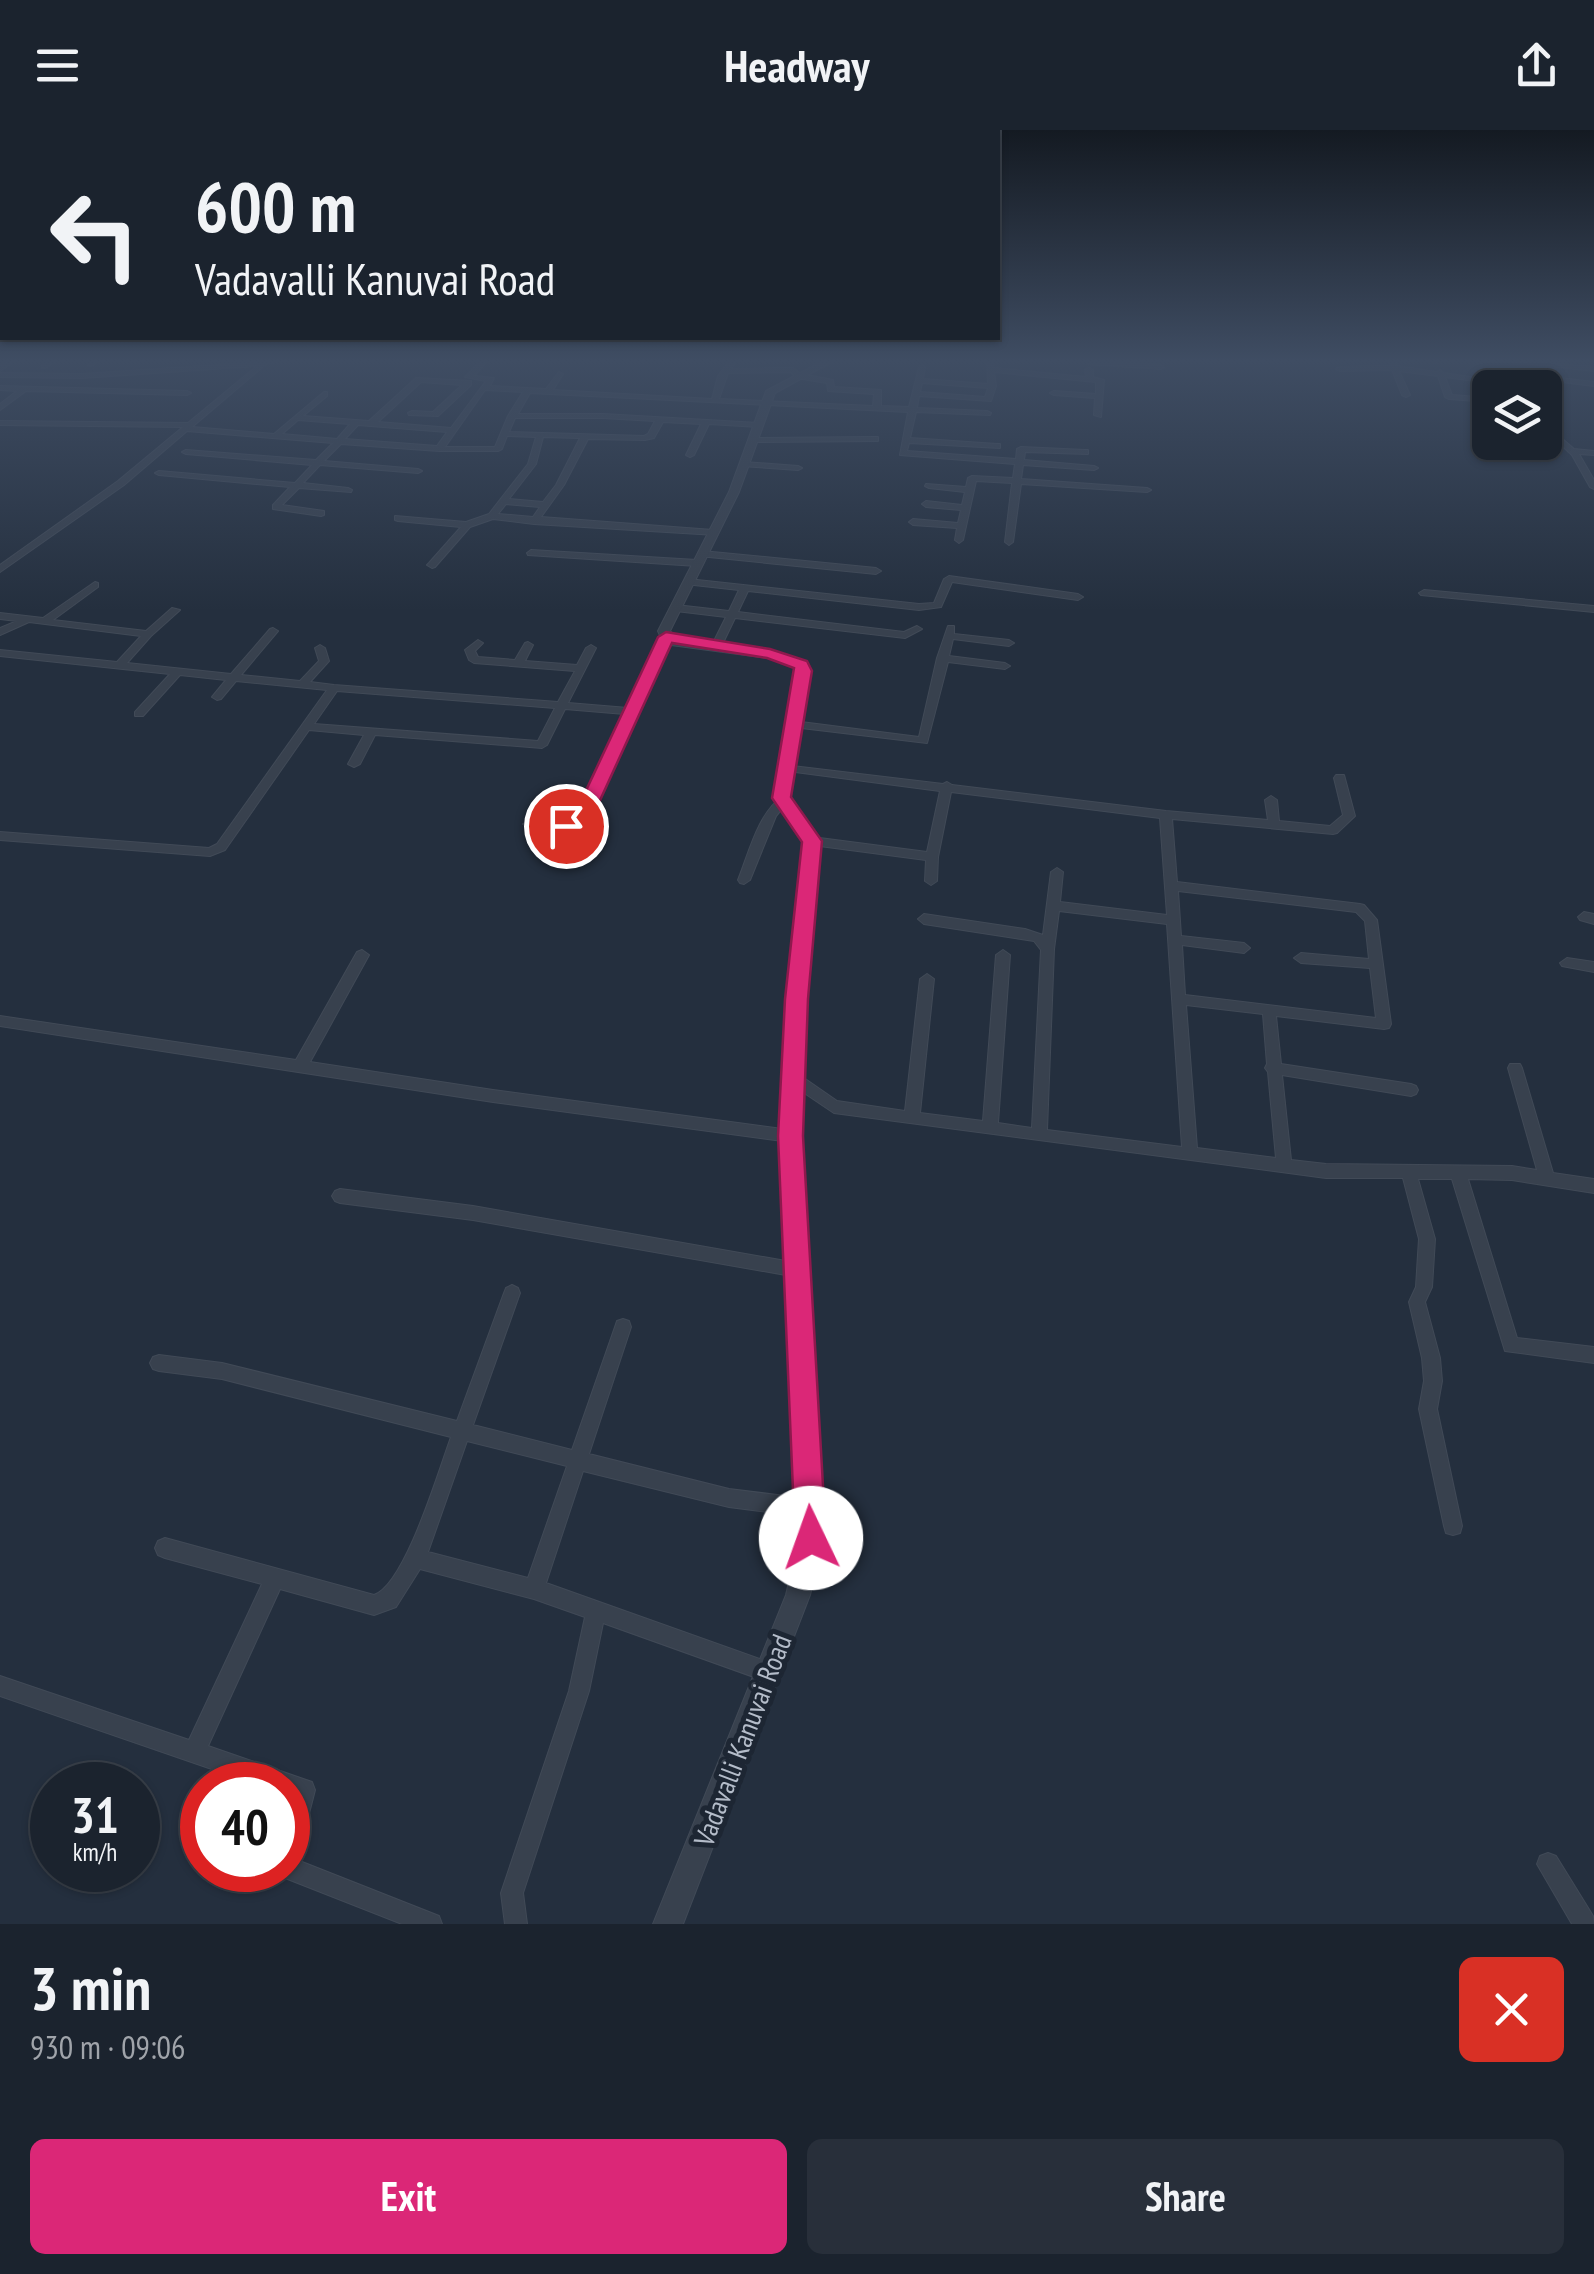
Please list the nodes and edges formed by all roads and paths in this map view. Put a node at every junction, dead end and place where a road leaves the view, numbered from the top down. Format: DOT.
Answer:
graph roads {
  1 [pos="169,444"];
  2 [pos="336,444"];
  3 [pos="386,444"];
  4 [pos="443,444"];
  5 [pos="500,444"];
  6 [pos="538,444"];
  7 [pos="581,444"];
  8 [pos="695,444"];
  9 [pos="752,444"];
  10 [pos="905,444"];
  11 [pos="962,444"];
  12 [pos="1564,444"];
  13 [pos="997,446"];
  14 [pos="440,448"];
  15 [pos="1572,451"];
  16 [pos="186,452"];
  17 [pos="1085,452"];
  18 [pos="1594,454"];
  19 [pos="690,455"];
  20 [pos="1018,462"];
  21 [pos="318,463"];
  22 [pos="744,464"];
  23 [pos="798,468"];
  24 [pos="1094,468"];
  25 [pos="418,471"];
  26 [pos="159,473"];
  27 [pos="1015,481"];
  28 [pos="296,486"];
  29 [pos="929,486"];
  30 [pos="1594,486"];
  31 [pos="348,490"];
  32 [pos="969,490"];
  33 [pos="1147,490"];
  34 [pos="503,501"];
  35 [pos="926,504"];
  36 [pos="545,506"];
  37 [pos="966,508"];
  38 [pos="321,513"];
  39 [pos="492,516"];
  40 [pos="398,518"];
  41 [pos="534,521"];
  42 [pos="913,522"];
  43 [pos="467,525"];
  44 [pos="962,526"];
  45 [pos="608,527"];
  46 [pos="713,533"];
  47 [pos="958,540"];
  48 [pos="1009,542"];
  49 [pos="531,554"];
  50 [pos="589,557"];
  51 [pos="432,565"];
  52 [pos="696,566"];
  53 [pos="0,569"];
  54 [pos="876,571"];
  55 [pos="95,585"];
  56 [pos="745,588"];
  57 [pos="1424,594"];
  58 [pos="1078,597"];
  59 [pos="841,599"];
  60 [pos="676,608"];
  61 [pos="175,610"];
  62 [pos="1594,610"];
  63 [pos="733,614"];
  64 [pos="0,616"];
  65 [pos="30,619"];
  66 [pos="45,621"];
  67 [pos="830,624"];
  68 [pos="917,629"];
  69 [pos="273,631"];
  70 [pos="0,632"];
  71 [pos="148,634"];
  72 [pos="666,637"];
  73 [pos="478,643"];
  74 [pos="1009,643"];
  75 [pos="528,644"];
  76 [pos="716,647"];
  77 [pos="320,648"];
  78 [pos="591,648"];
  79 [pos="0,653"];
  80 [pos="942,658"];
  81 [pos="519,663"];
  82 [pos="118,666"];
  83 [pos="1005,666"];
  84 [pos="580,668"];
  85 [pos="177,672"];
  86 [pos="233,678"];
  87 [pos="303,684"];
  88 [pos="334,688"];
  89 [pos="217,698"];
  90 [pos="562,706"];
  91 [pos="632,711"];
  92 [pos="139,714"];
  93 [pos="793,724"];
  94 [pos="308,727"];
  95 [pos="371,732"];
  96 [pos="354,764"];
  97 [pos="784,768"];
  98 [pos="1340,778"];
  99 [pos="947,786"];
  100 [pos="783,800"];
  101 [pos="1272,800"];
  102 [pos="1166,814"];
  103 [pos="530,824"];
  104 [pos="1274,824"];
  105 [pos="0,836"];
  106 [pos="812,841"];
  107 [pos="932,858"];
  108 [pos="1057,872"];
  109 [pos="744,880"];
  110 [pos="931,881"];
  111 [pos="1171,886"];
  112 [pos="1053,906"];
  113 [pos="924,919"];
  114 [pos="1174,920"];
  115 [pos="1176,940"];
  116 [pos="1244,948"];
  117 [pos="1048,949"];
  118 [pos="1003,955"];
  119 [pos="362,956"];
  120 [pos="1301,958"];
  121 [pos="1567,962"];
  122 [pos="1376,964"];
  123 [pos="1594,967"];
  124 [pos="927,979"];
  125 [pos="1180,999"];
  126 [pos="1269,1011"];
  127 [pos="0,1022"];
  128 [pos="301,1065"];
  129 [pos="1272,1068"];
  130 [pos="1515,1068"];
  131 [pos="793,1078"];
  132 [pos="1411,1090"];
  133 [pos="792,1102"];
  134 [pos="834,1106"];
  135 [pos="912,1117"];
  136 [pos="990,1128"];
  137 [pos="1039,1135"];
  138 [pos="790,1136"];
  139 [pos="1190,1154"];
  140 [pos="1284,1166"];
  141 [pos="1410,1172"];
  142 [pos="1458,1172"];
  143 [pos="1547,1178"];
  144 [pos="1594,1186"];
  145 [pos="340,1196"];
  146 [pos="797,1270"];
  147 [pos="512,1292"];
  148 [pos="624,1327"];
  149 [pos="1594,1355"];
  150 [pos="159,1363"];
  151 [pos="462,1428"];
  152 [pos="580,1459"];
  153 [pos="809,1508"];
  154 [pos="1453,1526"];
  155 [pos="165,1548"];
  156 [pos="416,1558"];
  157 [pos="275,1578"];
  158 [pos="534,1589"];
  159 [pos="596,1610"];
  160 [pos="768,1672"];
  161 [pos="0,1686"];
  162 [pos="194,1752"];
  163 [pos="223,1762"];
  164 [pos="1548,1864"];
  165 [pos="310,1877"];
  166 [pos="431,1924"];
  167 [pos="516,1924"];
  168 [pos="668,1924"];
  169 [pos="1585,1924"];
  1 -- 53 [label="street"];
  2 -- 21 [label="street"];
  3 -- 14 [label="street"];
  4 -- 14 [label="street"];
  5 -- 14 [label="street"];
  6 -- 34 [label="street"];
  7 -- 36 [label="street"];
  8 -- 19 [label="street"];
  9 -- 22 [label="street"];
  10 -- 20 [label="street"];
  11 -- 13 [label="street"];
  12 -- 15 [label="street"];
  15 -- 18 [label="street"];
  15 -- 30 [label="street"];
  16 -- 21 [label="street"];
  17 -- 20 [label="street"];
  20 -- 24 [label="street"];
  20 -- 27 [label="street"];
  21 -- 25 [label="street"];
  21 -- 28 [label="street"];
  22 -- 23 [label="street"];
  22 -- 46 [label="street"];
  26 -- 28 [label="street"];
  27 -- 32 [label="street"];
  27 -- 33 [label="street"];
  27 -- 48 [label="street"];
  28 -- 31 [label="street"];
  28 -- 38 [label="street"];
  29 -- 32 [label="street"];
  32 -- 37 [label="street"];
  34 -- 36 [label="street"];
  34 -- 39 [label="street"];
  35 -- 37 [label="street"];
  36 -- 41 [label="street"];
  37 -- 44 [label="street"];
  39 -- 41 [label="street"];
  39 -- 43 [label="street"];
  40 -- 43 [label="street"];
  41 -- 45 [label="street"];
  42 -- 44 [label="street"];
  43 -- 51 [label="street"];
  44 -- 47 [label="street"];
  45 -- 46 [label="street"];
  45 -- 50 [label="street"];
  46 -- 52 [label="street"];
  49 -- 50 [label="street"];
  50 -- 52 [label="street"];
  52 -- 54 [label="street"];
  52 -- 56 [label="street"];
  52 -- 60 [label="street"];
  55 -- 66 [label="street"];
  56 -- 59 [label="street"];
  56 -- 63 [label="street"];
  57 -- 62 [label="street"];
  58 -- 59 [label="street"];
  59 -- 67 [label="street"];
  60 -- 63 [label="street"];
  60 -- 72 [label="street"];
  61 -- 71 [label="street"];
  63 -- 67 [label="street"];
  63 -- 76 [label="street"];
  64 -- 65 [label="street"];
  65 -- 66 [label="street"];
  65 -- 70 [label="street"];
  66 -- 71 [label="street"];
  67 -- 68 [label="street"];
  69 -- 86 [label="street"];
  71 -- 82 [label="street"];
  72 -- 76 [label="street"];
  72 -- 91 [label="street"];
  73 -- 81 [label="street"];
  74 -- 80 [label="street"];
  75 -- 81 [label="street"];
  76 -- 93 [label="street"];
  77 -- 87 [label="street"];
  78 -- 84 [label="street"];
  79 -- 82 [label="street"];
  80 -- 83 [label="street"];
  80 -- 93 [label="street"];
  81 -- 84 [label="street"];
  82 -- 85 [label="street"];
  84 -- 90 [label="street"];
  85 -- 86 [label="street"];
  85 -- 92 [label="street"];
  86 -- 87 [label="street"];
  86 -- 89 [label="street"];
  87 -- 88 [label="street"];
  88 -- 90 [label="street"];
  88 -- 94 [label="street"];
  90 -- 91 [label="street"];
  90 -- 95 [label="street"];
  91 -- 103 [label="street"];
  93 -- 97 [label="street"];
  94 -- 95 [label="street"];
  94 -- 105 [label="street"];
  95 -- 96 [label="street"];
  97 -- 99 [label="street"];
  97 -- 100 [label="street"];
  98 -- 104 [label="street"];
  99 -- 102 [label="street"];
  99 -- 107 [label="street"];
  100 -- 106 [label="street"];
  100 -- 109 [label="street"];
  101 -- 104 [label="street"];
  102 -- 104 [label="street"];
  102 -- 111 [label="street"];
  106 -- 107 [label="street"];
  106 -- 131 [label="street, Vadavalli Kanuvai Road"];
  107 -- 110 [label="street"];
  108 -- 112 [label="street"];
  111 -- 114 [label="street"];
  111 -- 122 [label="street"];
  112 -- 114 [label="street"];
  112 -- 117 [label="street"];
  113 -- 117 [label="street"];
  114 -- 115 [label="street"];
  115 -- 116 [label="street"];
  115 -- 125 [label="street"];
  117 -- 137 [label="street"];
  118 -- 136 [label="street"];
  119 -- 128 [label="street"];
  120 -- 122 [label="street"];
  121 -- 123 [label="street"];
  122 -- 126 [label="street"];
  124 -- 135 [label="street"];
  125 -- 126 [label="street"];
  125 -- 139 [label="street"];
  126 -- 129 [label="street"];
  127 -- 128 [label="street"];
  128 -- 138 [label="street"];
  129 -- 132 [label="street"];
  129 -- 140 [label="street"];
  130 -- 143 [label="street"];
  131 -- 133 [label="street, Vadavalli Kanuvai Road"];
  131 -- 134 [label="street"];
  133 -- 134 [label="street"];
  133 -- 138 [label="street, Vadavalli Kanuvai Road"];
  134 -- 135 [label="street"];
  135 -- 136 [label="street"];
  136 -- 137 [label="street"];
  137 -- 139 [label="street"];
  138 -- 146 [label="street, Vadavalli Kanuvai Road"];
  139 -- 140 [label="street"];
  140 -- 141 [label="street"];
  141 -- 142 [label="street"];
  141 -- 154 [label="street"];
  142 -- 143 [label="street"];
  142 -- 149 [label="street"];
  143 -- 144 [label="street"];
  145 -- 146 [label="street"];
  146 -- 153 [label="street, Vadavalli Kanuvai Road"];
  147 -- 151 [label="street"];
  148 -- 152 [label="street"];
  150 -- 151 [label="street"];
  151 -- 152 [label="street"];
  151 -- 156 [label="street"];
  152 -- 153 [label="street"];
  152 -- 158 [label="street"];
  153 -- 160 [label="street, Vadavalli Kanuvai Road"];
  155 -- 157 [label="street"];
  156 -- 157 [label="street"];
  156 -- 158 [label="street"];
  157 -- 162 [label="street"];
  158 -- 159 [label="street"];
  159 -- 160 [label="street"];
  159 -- 167 [label="street"];
  160 -- 168 [label="street, Vadavalli Kanuvai Road"];
  161 -- 162 [label="street"];
  162 -- 163 [label="street"];
  164 -- 169 [label="street"];
  165 -- 166 [label="street"];
}
